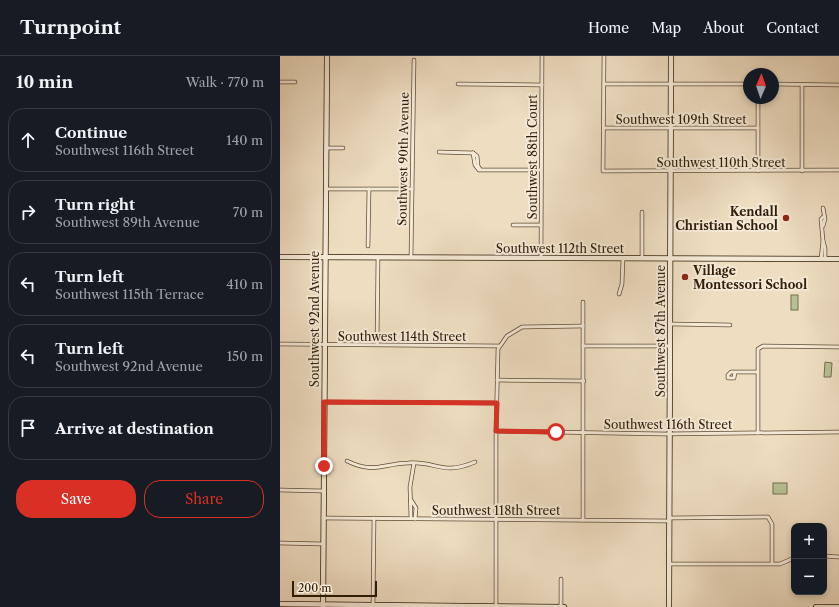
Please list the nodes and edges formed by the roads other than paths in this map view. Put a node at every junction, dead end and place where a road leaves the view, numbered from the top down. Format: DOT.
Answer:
graph roads {
  1 [pos="327,56"];
  2 [pos="542,56"];
  3 [pos="604,56"];
  4 [pos="671,56"];
  5 [pos="414,60"];
  6 [pos="280,82"];
  7 [pos="295,82"];
  8 [pos="458,84"];
  9 [pos="604,84"];
  10 [pos="671,84"];
  11 [pos="743,84"];
  12 [pos="779,84"];
  13 [pos="542,85"];
  14 [pos="802,85"];
  15 [pos="839,85"];
  16 [pos="758,104"];
  17 [pos="604,128"];
  18 [pos="671,128"];
  19 [pos="758,128"];
  20 [pos="326,148"];
  21 [pos="343,148"];
  22 [pos="439,152"];
  23 [pos="541,170"];
  24 [pos="839,170"];
  25 [pos="671,171"];
  26 [pos="758,171"];
  27 [pos="802,171"];
  28 [pos="326,189"];
  29 [pos="369,189"];
  30 [pos="412,189"];
  31 [pos="823,208"];
  32 [pos="642,212"];
  33 [pos="513,225"];
  34 [pos="541,225"];
  35 [pos="368,246"];
  36 [pos="280,257"];
  37 [pos="325,257"];
  38 [pos="378,257"];
  39 [pos="411,258"];
  40 [pos="541,258"];
  41 [pos="623,258"];
  42 [pos="642,258"];
  43 [pos="670,258"];
  44 [pos="823,259"];
  45 [pos="839,259"];
  46 [pos="619,294"];
  47 [pos="583,302"];
  48 [pos="670,324"];
  49 [pos="730,325"];
  50 [pos="583,326"];
  51 [pos="280,344"];
  52 [pos="324,344"];
  53 [pos="377,344"];
  54 [pos="499,346"];
  55 [pos="583,346"];
  56 [pos="670,346"];
  57 [pos="839,346"];
  58 [pos="735,372"];
  59 [pos="757,372"];
  60 [pos="497,380"];
  61 [pos="584,381"];
  62 [pos="324,402"];
  63 [pos="497,403"];
  64 [pos="496,431"];
  65 [pos="584,432"];
  66 [pos="839,432"];
  67 [pos="758,433"];
  68 [pos="670,434"];
  69 [pos="347,461"];
  70 [pos="475,462"];
  71 [pos="414,463"];
  72 [pos="280,490"];
  73 [pos="323,492"];
  74 [pos="411,500"];
  75 [pos="323,518"];
  76 [pos="374,518"];
  77 [pos="411,518"];
  78 [pos="415,518"];
  79 [pos="496,519"];
  80 [pos="669,519"];
  81 [pos="583,520"];
  82 [pos="280,543"];
  83 [pos="323,544"];
  84 [pos="827,556"];
  85 [pos="839,556"];
  86 [pos="792,559"];
  87 [pos="669,564"];
  88 [pos="772,564"];
  89 [pos="561,579"];
  90 [pos="280,604"];
  91 [pos="323,606"];
  92 [pos="373,606"];
  93 [pos="410,606"];
  94 [pos="496,607"];
  95 [pos="561,607"];
  96 [pos="564,607"];
  97 [pos="669,607"];
  98 [pos="816,607"];
  99 [pos="839,607"];
  1 -- 20 [label="main road, Southwest 92nd Avenue"];
  2 -- 13 [label="street, Southwest 88th Court"];
  3 -- 9 [label="street"];
  4 -- 10 [label="main road, Southwest 87th Avenue"];
  5 -- 30 [label="street, Southwest 90th Avenue"];
  6 -- 7 [label="street"];
  8 -- 13 [label="street"];
  9 -- 10 [label="street"];
  9 -- 17 [label="street"];
  10 -- 11 [label="street"];
  10 -- 18 [label="main road, Southwest 87th Avenue"];
  12 -- 14 [label="street"];
  13 -- 23 [label="street, Southwest 88th Court"];
  14 -- 15 [label="street"];
  14 -- 27 [label="street"];
  16 -- 19 [label="street"];
  17 -- 18 [label="street, Southwest 109th Street"];
  17 -- 25 [label="street, Southwest 110th Street"];
  18 -- 19 [label="street, Southwest 109th Street"];
  18 -- 25 [label="main road, Southwest 87th Avenue"];
  19 -- 26 [label="street"];
  20 -- 21 [label="street"];
  20 -- 28 [label="main road, Southwest 92nd Avenue"];
  22 -- 23 [label="street"];
  23 -- 34 [label="street, Southwest 88th Court"];
  24 -- 27 [label="street, Southwest 110th Street"];
  25 -- 26 [label="street, Southwest 110th Street"];
  25 -- 43 [label="main road, Southwest 87th Avenue"];
  26 -- 27 [label="street, Southwest 110th Street"];
  28 -- 29 [label="street"];
  28 -- 37 [label="main road, Southwest 92nd Avenue"];
  29 -- 30 [label="street"];
  29 -- 35 [label="street"];
  30 -- 39 [label="street, Southwest 90th Avenue"];
  31 -- 44 [label="street"];
  32 -- 42 [label="street"];
  33 -- 34 [label="street"];
  34 -- 40 [label="street, Southwest 88th Court"];
  36 -- 37 [label="main road, Southwest 112th Street"];
  37 -- 38 [label="main road, Southwest 112th Street"];
  37 -- 52 [label="main road, Southwest 92nd Avenue"];
  38 -- 39 [label="main road, Southwest 112th Street"];
  38 -- 53 [label="street"];
  39 -- 40 [label="main road, Southwest 112th Street"];
  40 -- 41 [label="main road, Southwest 112th Street"];
  41 -- 42 [label="main road, Southwest 112th Street"];
  41 -- 46 [label="street"];
  42 -- 43 [label="main road, Southwest 112th Street"];
  43 -- 44 [label="main road, Southwest 112th Street"];
  43 -- 48 [label="main road, Southwest 87th Avenue"];
  44 -- 45 [label="main road, Southwest 112th Street"];
  47 -- 50 [label="street"];
  48 -- 49 [label="street"];
  48 -- 56 [label="main road, Southwest 87th Avenue"];
  50 -- 54 [label="street"];
  50 -- 55 [label="street"];
  51 -- 52 [label="street, Southwest 114th Street"];
  52 -- 53 [label="street, Southwest 114th Street"];
  52 -- 62 [label="main road, Southwest 92nd Avenue"];
  53 -- 54 [label="street, Southwest 114th Street"];
  54 -- 60 [label="street"];
  55 -- 56 [label="street"];
  55 -- 61 [label="street"];
  56 -- 68 [label="main road, Southwest 87th Avenue"];
  57 -- 59 [label="street"];
  58 -- 59 [label="street"];
  59 -- 67 [label="street"];
  60 -- 61 [label="street"];
  60 -- 63 [label="street"];
  61 -- 65 [label="street"];
  62 -- 63 [label="street"];
  62 -- 73 [label="main road, Southwest 92nd Avenue"];
  63 -- 64 [label="street"];
  64 -- 65 [label="street, Southwest 116th Street"];
  64 -- 79 [label="street"];
  65 -- 68 [label="street, Southwest 116th Street"];
  65 -- 81 [label="street"];
  66 -- 67 [label="street, Southwest 116th Street"];
  67 -- 68 [label="street, Southwest 116th Street"];
  68 -- 80 [label="main road, Southwest 87th Avenue"];
  69 -- 71 [label="street"];
  70 -- 71 [label="street"];
  71 -- 74 [label="street"];
  72 -- 73 [label="street"];
  73 -- 75 [label="main road, Southwest 92nd Avenue"];
  74 -- 77 [label="street"];
  74 -- 78 [label="street"];
  75 -- 76 [label="street, Southwest 118th Street"];
  75 -- 83 [label="main road, Southwest 92nd Avenue"];
  76 -- 77 [label="street, Southwest 118th Street"];
  76 -- 92 [label="street"];
  77 -- 78 [label="street, Southwest 118th Street"];
  78 -- 79 [label="street, Southwest 118th Street"];
  79 -- 81 [label="street, Southwest 118th Street"];
  79 -- 94 [label="street"];
  80 -- 81 [label="street, Southwest 118th Street"];
  80 -- 87 [label="main road, Southwest 87th Avenue"];
  80 -- 88 [label="street, Southwest 118th Street"];
  82 -- 83 [label="street"];
  83 -- 91 [label="main road, Southwest 92nd Avenue"];
  84 -- 85 [label="street"];
  86 -- 88 [label="street"];
  87 -- 88 [label="street"];
  87 -- 97 [label="main road, Southwest 87th Avenue"];
  89 -- 95 [label="street"];
  90 -- 91 [label="main road"];
  91 -- 92 [label="main road"];
  92 -- 93 [label="main road"];
  93 -- 94 [label="main road"];
  94 -- 95 [label="main road"];
  95 -- 96 [label="main road"];
  98 -- 99 [label="main road"];
}
